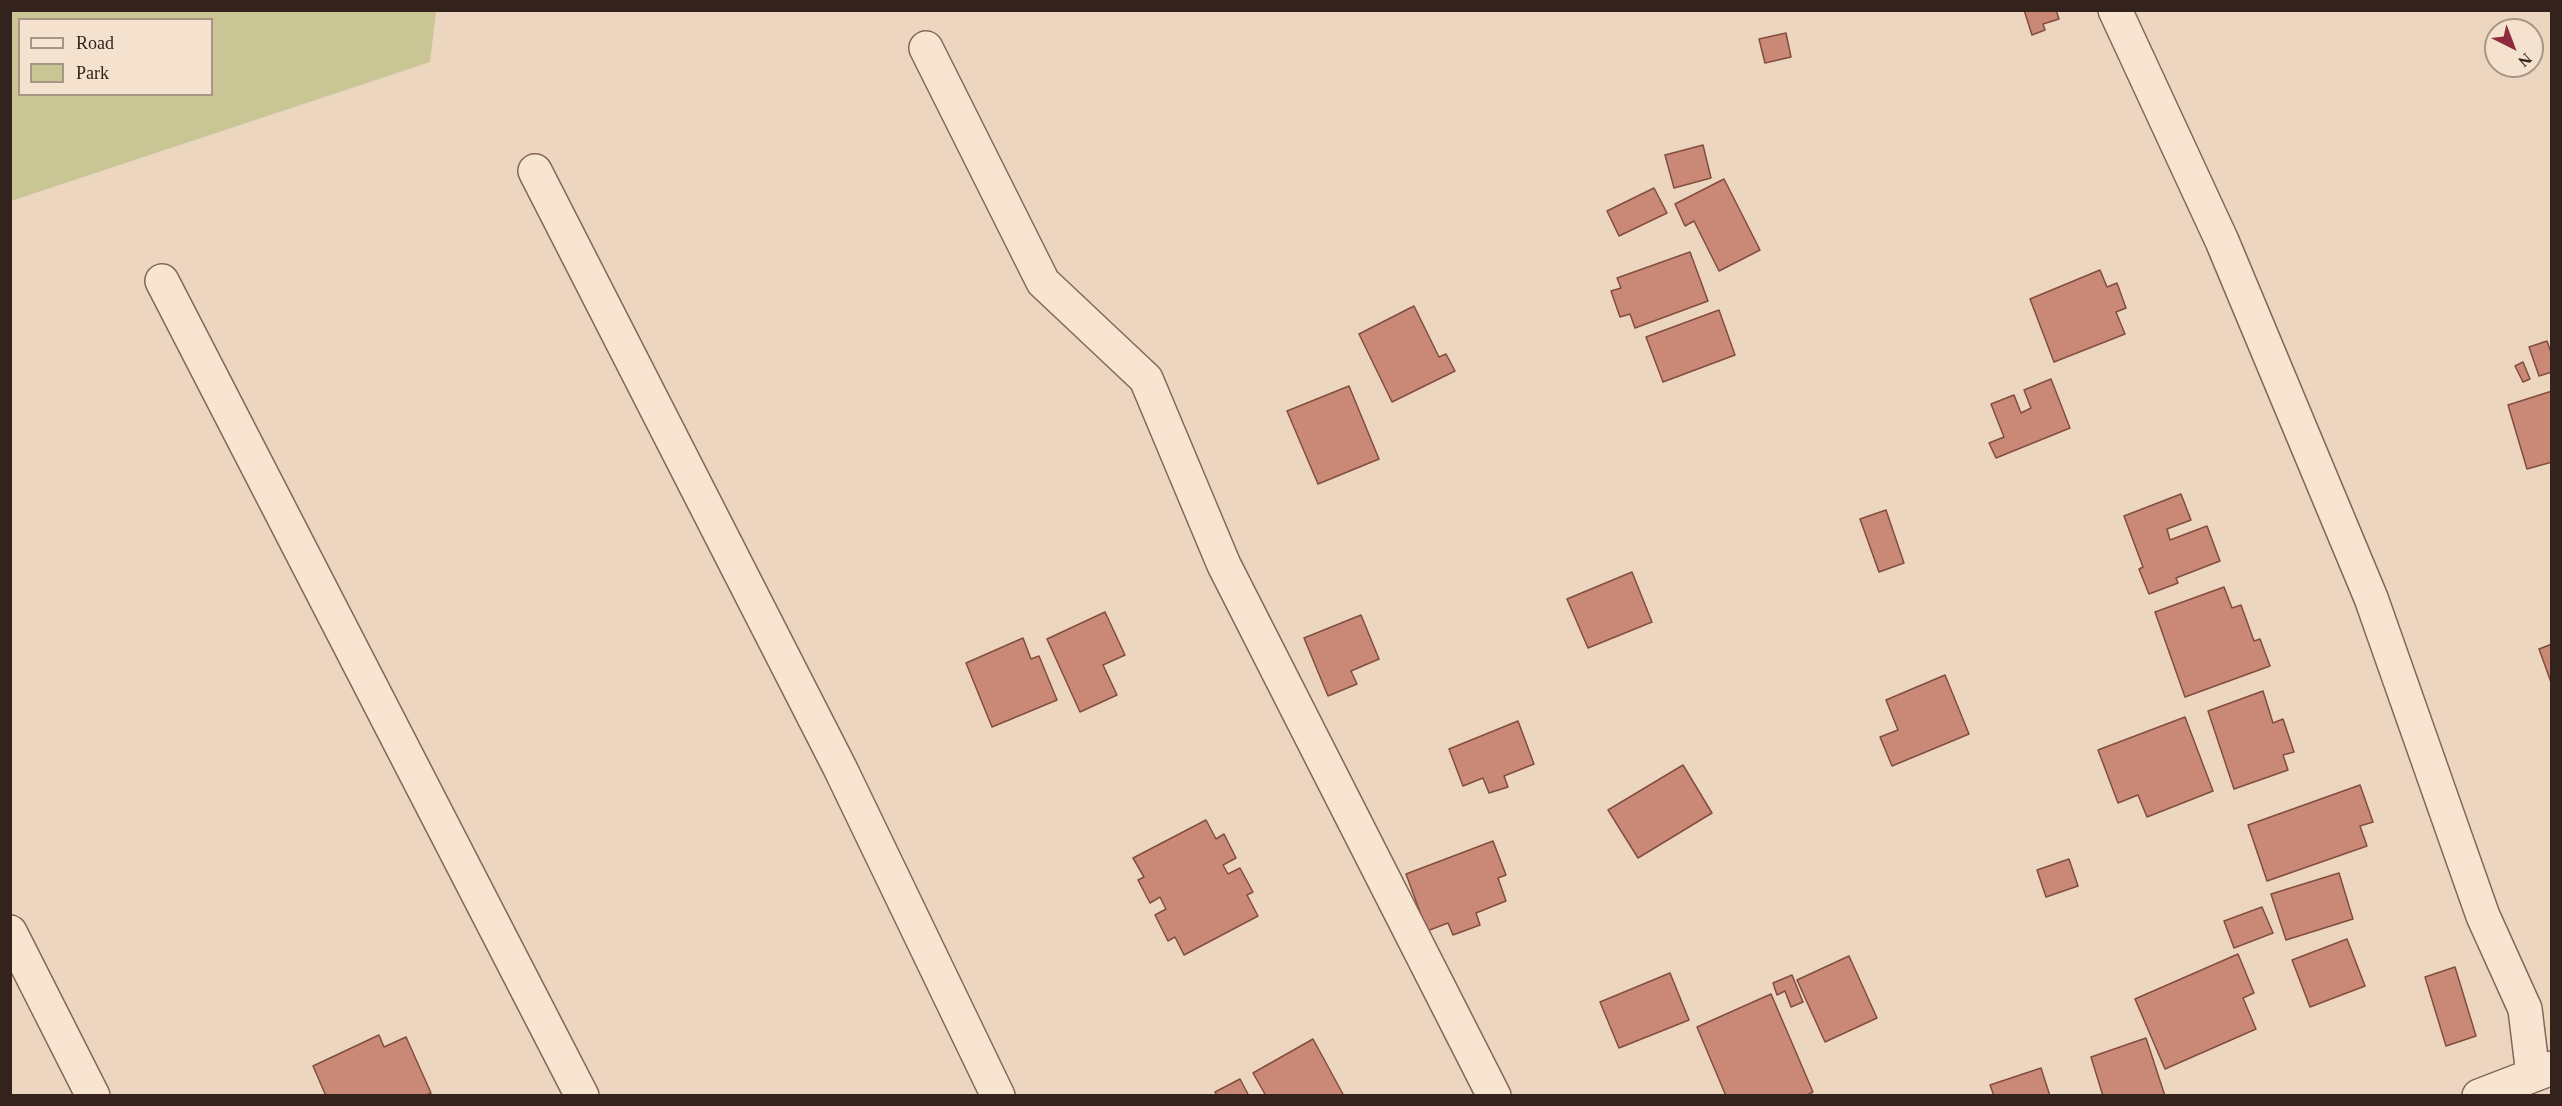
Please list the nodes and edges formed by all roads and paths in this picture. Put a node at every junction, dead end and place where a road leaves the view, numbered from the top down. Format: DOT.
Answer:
graph roads {
  1 [pos="2115,10"];
  2 [pos="926,48"];
  3 [pos="535,171"];
  4 [pos="162,281"];
  5 [pos="10,932"];
  6 [pos="2542,1072"];
  7 [pos="93,1095"];
  8 [pos="582,1095"];
  9 [pos="998,1095"];
  10 [pos="1494,1095"];
  11 [pos="2479,1095"];
  1 -- 6 [label="street"];
  2 -- 10 [label="street"];
  3 -- 9 [label="street"];
  4 -- 8 [label="street"];
  5 -- 7 [label="street"];
  6 -- 11 [label="street"];
}
